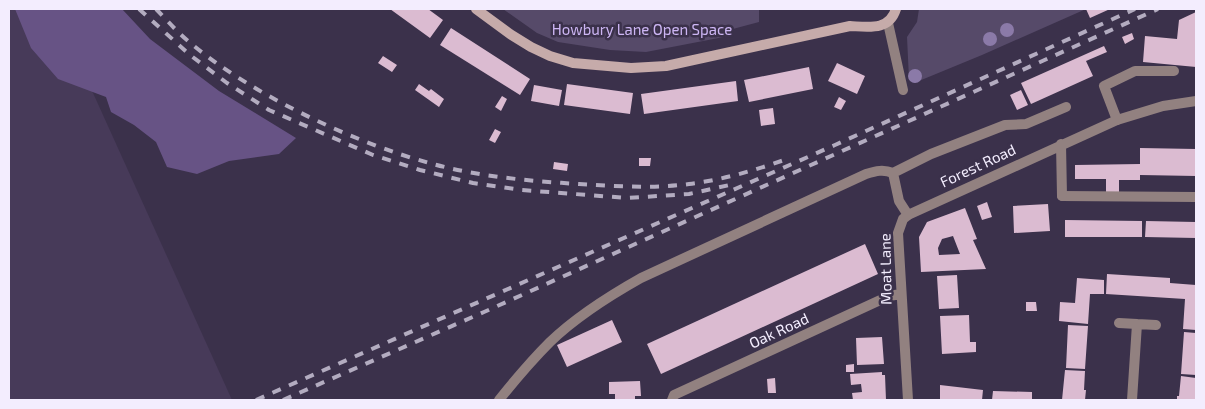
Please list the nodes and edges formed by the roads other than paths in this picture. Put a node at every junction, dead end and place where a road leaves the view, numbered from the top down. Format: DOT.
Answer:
graph roads {
  1 [pos="476,9"];
  2 [pos="896,9"];
  3 [pos="888,23"];
  4 [pos="1174,71"];
  5 [pos="903,90"];
  6 [pos="1196,101"];
  7 [pos="1066,107"];
  8 [pos="1117,120"];
  9 [pos="1061,144"];
  10 [pos="893,173"];
  11 [pos="1196,197"];
  12 [pos="908,214"];
  13 [pos="901,294"];
  14 [pos="1119,324"];
  15 [pos="1137,324"];
  16 [pos="1156,325"];
  17 [pos="499,400"];
  18 [pos="672,400"];
  19 [pos="908,400"];
  20 [pos="1132,400"];
  1 -- 3 [label="street"];
  2 -- 3 [label="street"];
  3 -- 5 [label="street"];
  4 -- 8 [label="street"];
  6 -- 8 [label="street, Forest Road"];
  7 -- 10 [label="street"];
  8 -- 9 [label="street, Forest Road"];
  9 -- 11 [label="street"];
  9 -- 12 [label="street, Forest Road"];
  10 -- 12 [label="street"];
  10 -- 17 [label="street"];
  12 -- 13 [label="street, Moat Lane"];
  13 -- 18 [label="street, Oak Road"];
  13 -- 19 [label="street, Moat Lane"];
  14 -- 15 [label="street"];
  15 -- 16 [label="street"];
  15 -- 20 [label="street"];
}
